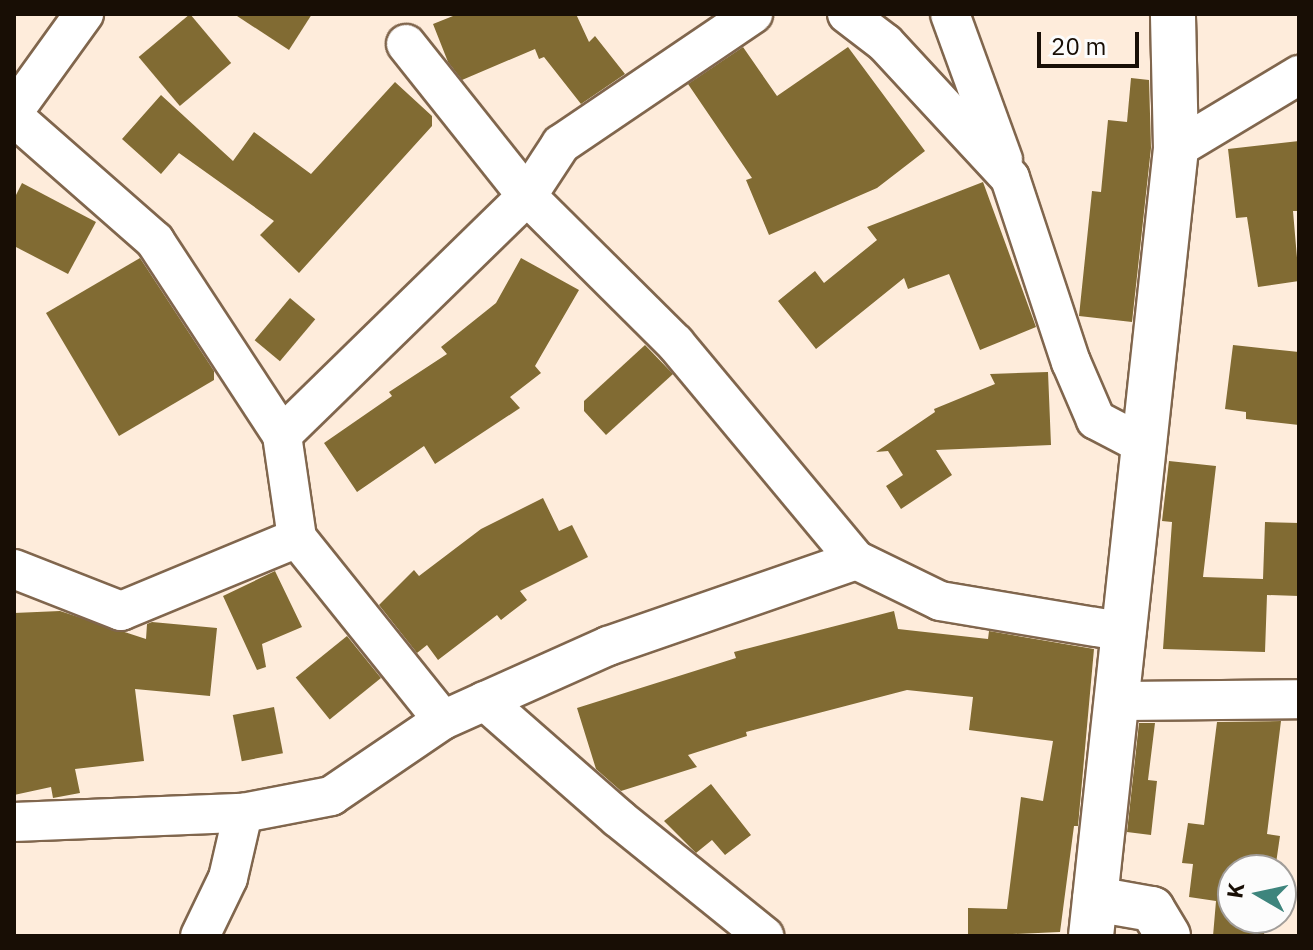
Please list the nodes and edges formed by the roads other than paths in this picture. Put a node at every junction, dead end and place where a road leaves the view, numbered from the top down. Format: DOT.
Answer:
graph roads {
  1 [pos="84,14"];
  2 [pos="753,14"];
  3 [pos="847,14"];
  4 [pos="950,14"];
  5 [pos="1173,14"];
  6 [pos="406,44"];
  7 [pos="1299,75"];
  8 [pos="14,114"];
  9 [pos="1176,149"];
  10 [pos="1010,178"];
  11 [pos="527,196"];
  12 [pos="282,435"];
  13 [pos="1146,446"];
  14 [pos="297,538"];
  15 [pos="856,560"];
  16 [pos="14,569"];
  17 [pos="1126,632"];
  18 [pos="1299,699"];
  19 [pos="485,701"];
  20 [pos="1119,701"];
  21 [pos="443,720"];
  22 [pos="243,813"];
  23 [pos="14,822"];
  24 [pos="1093,917"];
  25 [pos="200,936"];
  26 [pos="764,936"];
  27 [pos="1168,936"];
  1 -- 8 [label="street"];
  2 -- 11 [label="street"];
  3 -- 10 [label="street"];
  4 -- 10 [label="street"];
  5 -- 9 [label="street"];
  6 -- 11 [label="street"];
  7 -- 9 [label="street"];
  8 -- 12 [label="street"];
  9 -- 13 [label="street"];
  10 -- 13 [label="street"];
  11 -- 12 [label="street"];
  11 -- 15 [label="street"];
  12 -- 14 [label="street"];
  13 -- 17 [label="street"];
  14 -- 16 [label="street"];
  14 -- 21 [label="street"];
  15 -- 17 [label="street"];
  15 -- 19 [label="street"];
  17 -- 20 [label="street"];
  18 -- 20 [label="street"];
  19 -- 21 [label="street"];
  19 -- 26 [label="street"];
  20 -- 24 [label="street"];
  21 -- 22 [label="street"];
  22 -- 23 [label="street"];
  22 -- 25 [label="street"];
  24 -- 27 [label="street"];
}
